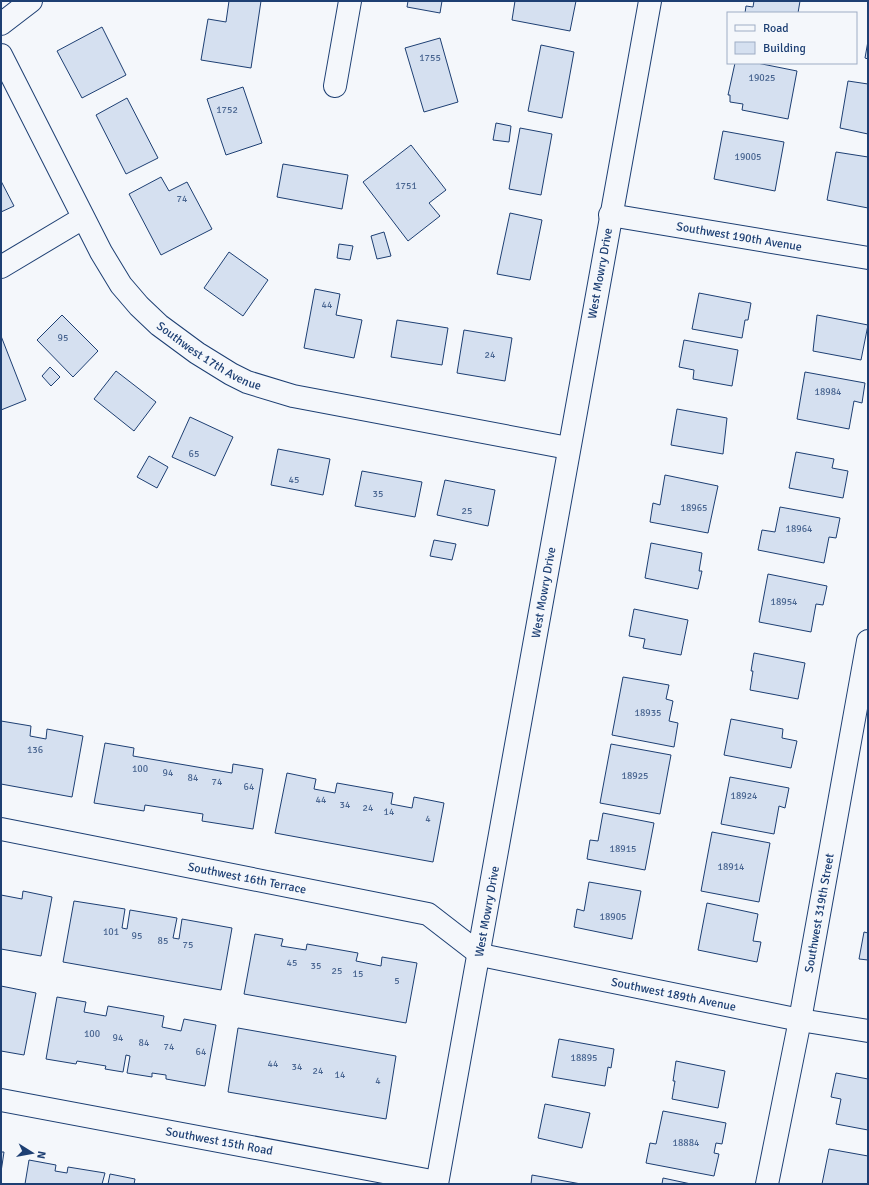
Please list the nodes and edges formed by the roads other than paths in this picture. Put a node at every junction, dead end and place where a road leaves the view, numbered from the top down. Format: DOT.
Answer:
graph roads {
  1 [pos="31,1"];
  2 [pos="350,1"];
  3 [pos="650,1"];
  4 [pos="1,24"];
  5 [pos="1,55"];
  6 [pos="335,86"];
  7 [pos="610,215"];
  8 [pos="83,218"];
  9 [pos="868,258"];
  10 [pos="1,267"];
  11 [pos="568,448"];
  12 [pos="868,641"];
  13 [pos="1,829"];
  14 [pos="481,955"];
  15 [pos="800,1020"];
  16 [pos="868,1031"];
  17 [pos="1,1100"];
  18 [pos="437,1183"];
  19 [pos="767,1184"];
  1 -- 4 [label="street"];
  2 -- 6 [label="street"];
  3 -- 7 [label="street, West Mowry Drive"];
  5 -- 8 [label="street, Southwest 17th Avenue"];
  7 -- 9 [label="street, Southwest 190th Avenue"];
  7 -- 11 [label="street, West Mowry Drive"];
  8 -- 10 [label="street"];
  8 -- 11 [label="street, Southwest 17th Avenue"];
  11 -- 14 [label="street, West Mowry Drive"];
  12 -- 15 [label="street, Southwest 319th Street"];
  13 -- 14 [label="street, Southwest 16th Terrace"];
  14 -- 15 [label="street, Southwest 189th Avenue"];
  14 -- 18 [label="street, West Mowry Drive"];
  15 -- 16 [label="street, Southwest 189th Avenue"];
  15 -- 19 [label="street, Southwest 319th Street"];
  17 -- 18 [label="street, Southwest 15th Road"];
}
